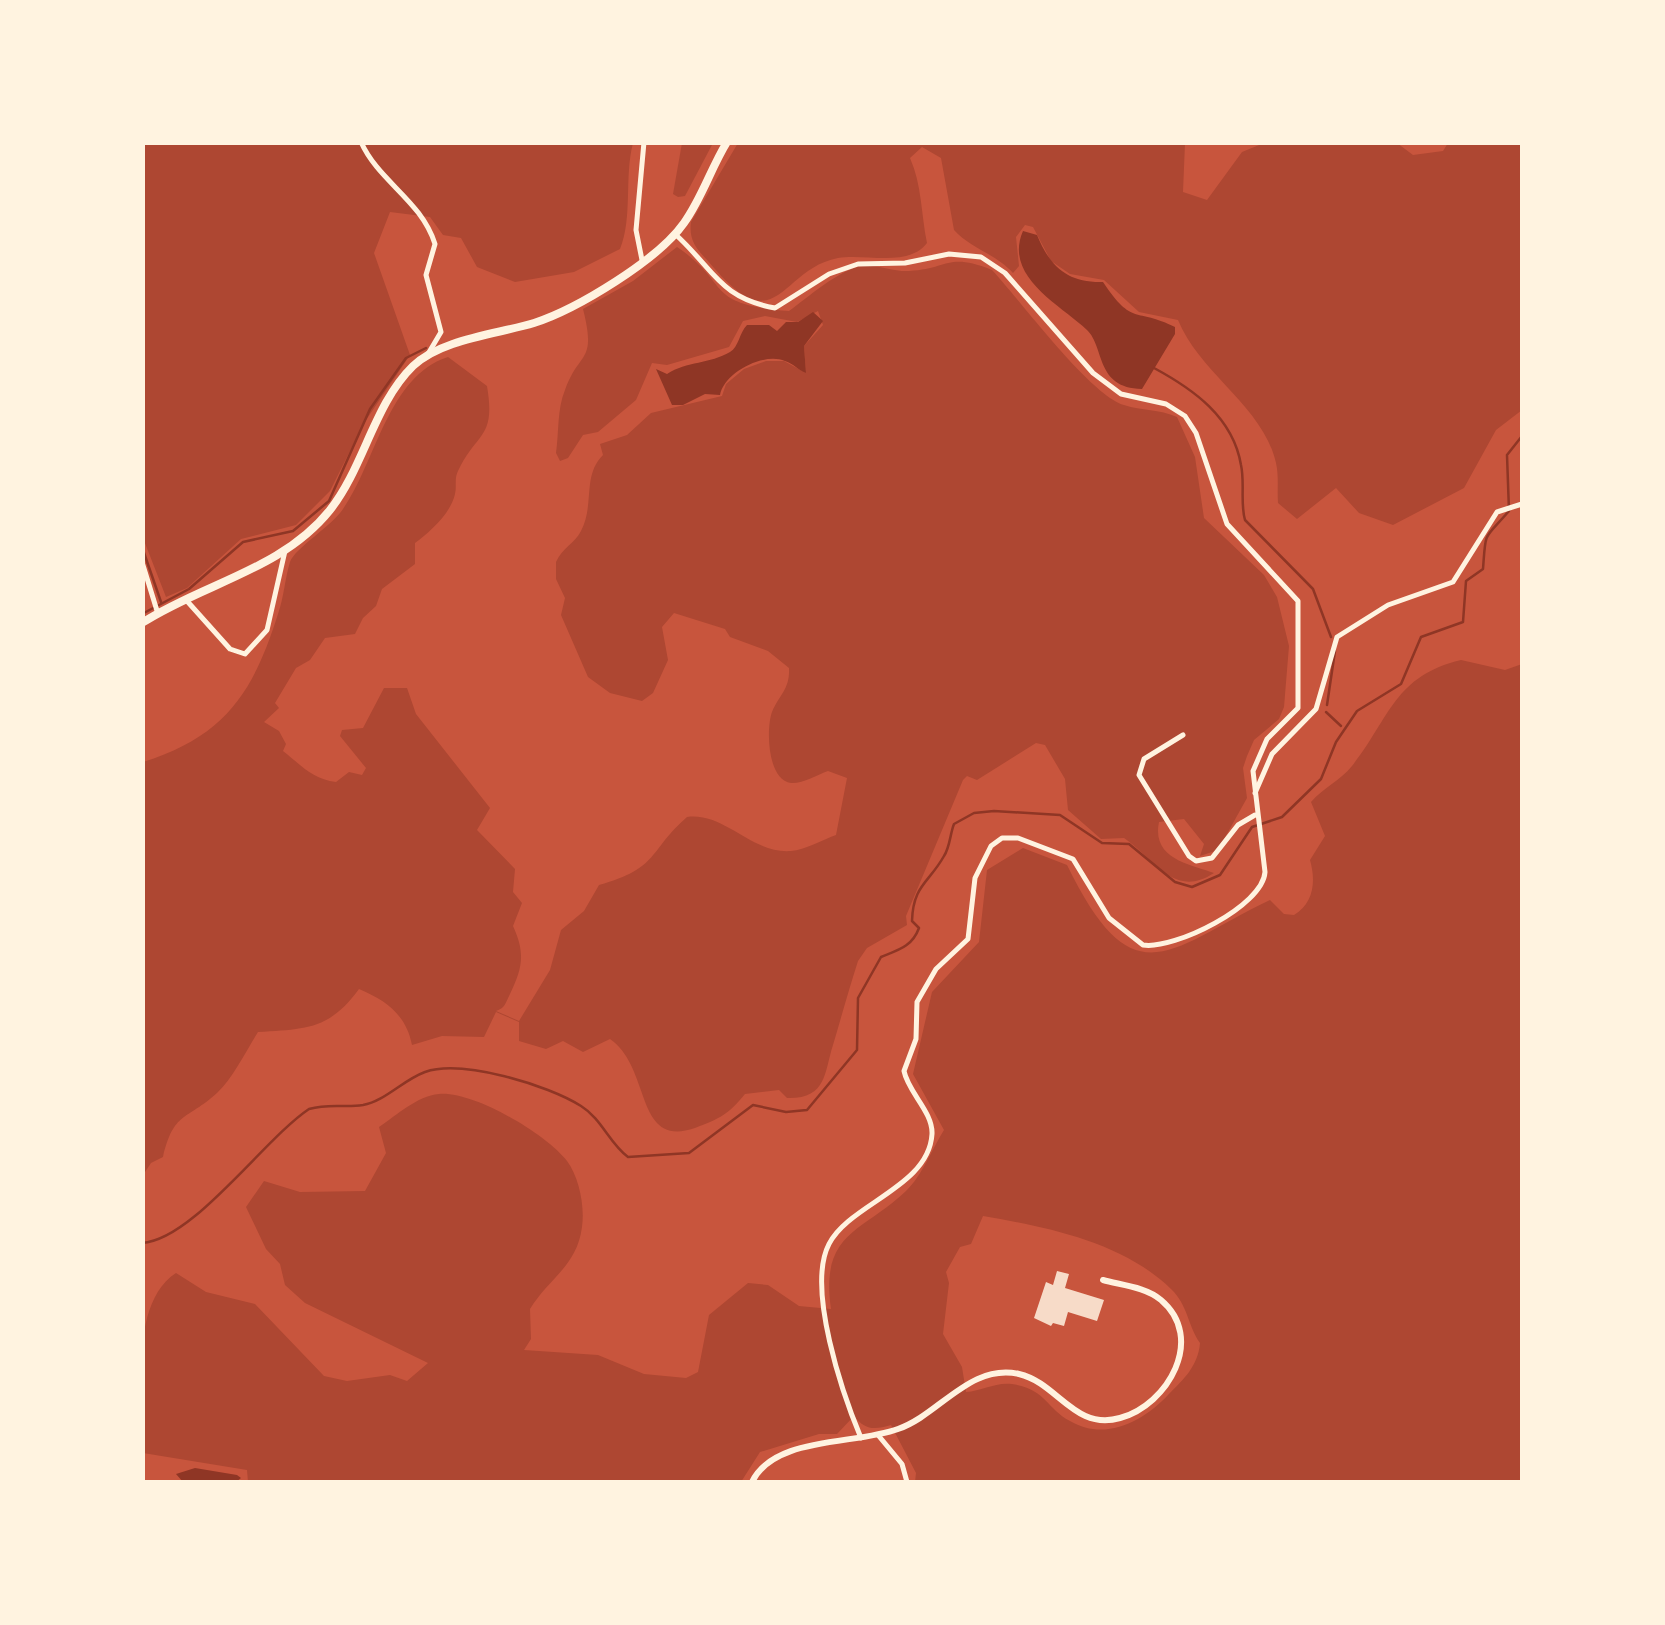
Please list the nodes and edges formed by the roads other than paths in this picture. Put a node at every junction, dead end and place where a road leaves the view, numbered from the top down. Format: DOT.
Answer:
graph roads {
  1 [pos="360,142"];
  2 [pos="644,142"];
  3 [pos="727,142"];
  4 [pos="675,234"];
  5 [pos="642,260"];
  6 [pos="426,356"];
  7 [pos="1522,504"];
  8 [pos="285,551"];
  9 [pos="142,562"];
  10 [pos="187,601"];
  11 [pos="156,609"];
  12 [pos="142,622"];
  13 [pos="1183,735"];
  14 [pos="1253,799"];
  15 [pos="1256,817"];
  16 [pos="1104,1280"];
  17 [pos="878,1435"];
  18 [pos="861,1438"];
  19 [pos="752,1482"];
  20 [pos="907,1482"];
  1 -- 6 [label="street"];
  2 -- 5 [label="street"];
  3 -- 4 [label="main road"];
  4 -- 5 [label="main road"];
  4 -- 14 [label="street"];
  5 -- 6 [label="main road"];
  6 -- 8 [label="main road"];
  7 -- 14 [label="street"];
  8 -- 10 [label="main road"];
  8 -- 10 [label="street"];
  9 -- 11 [label="street"];
  10 -- 11 [label="main road"];
  11 -- 12 [label="main road"];
  13 -- 15 [label="street"];
  14 -- 15 [label="street"];
  15 -- 18 [label="street"];
  16 -- 17 [label="street"];
  17 -- 18 [label="street"];
  17 -- 20 [label="street"];
  18 -- 19 [label="street"];
}
